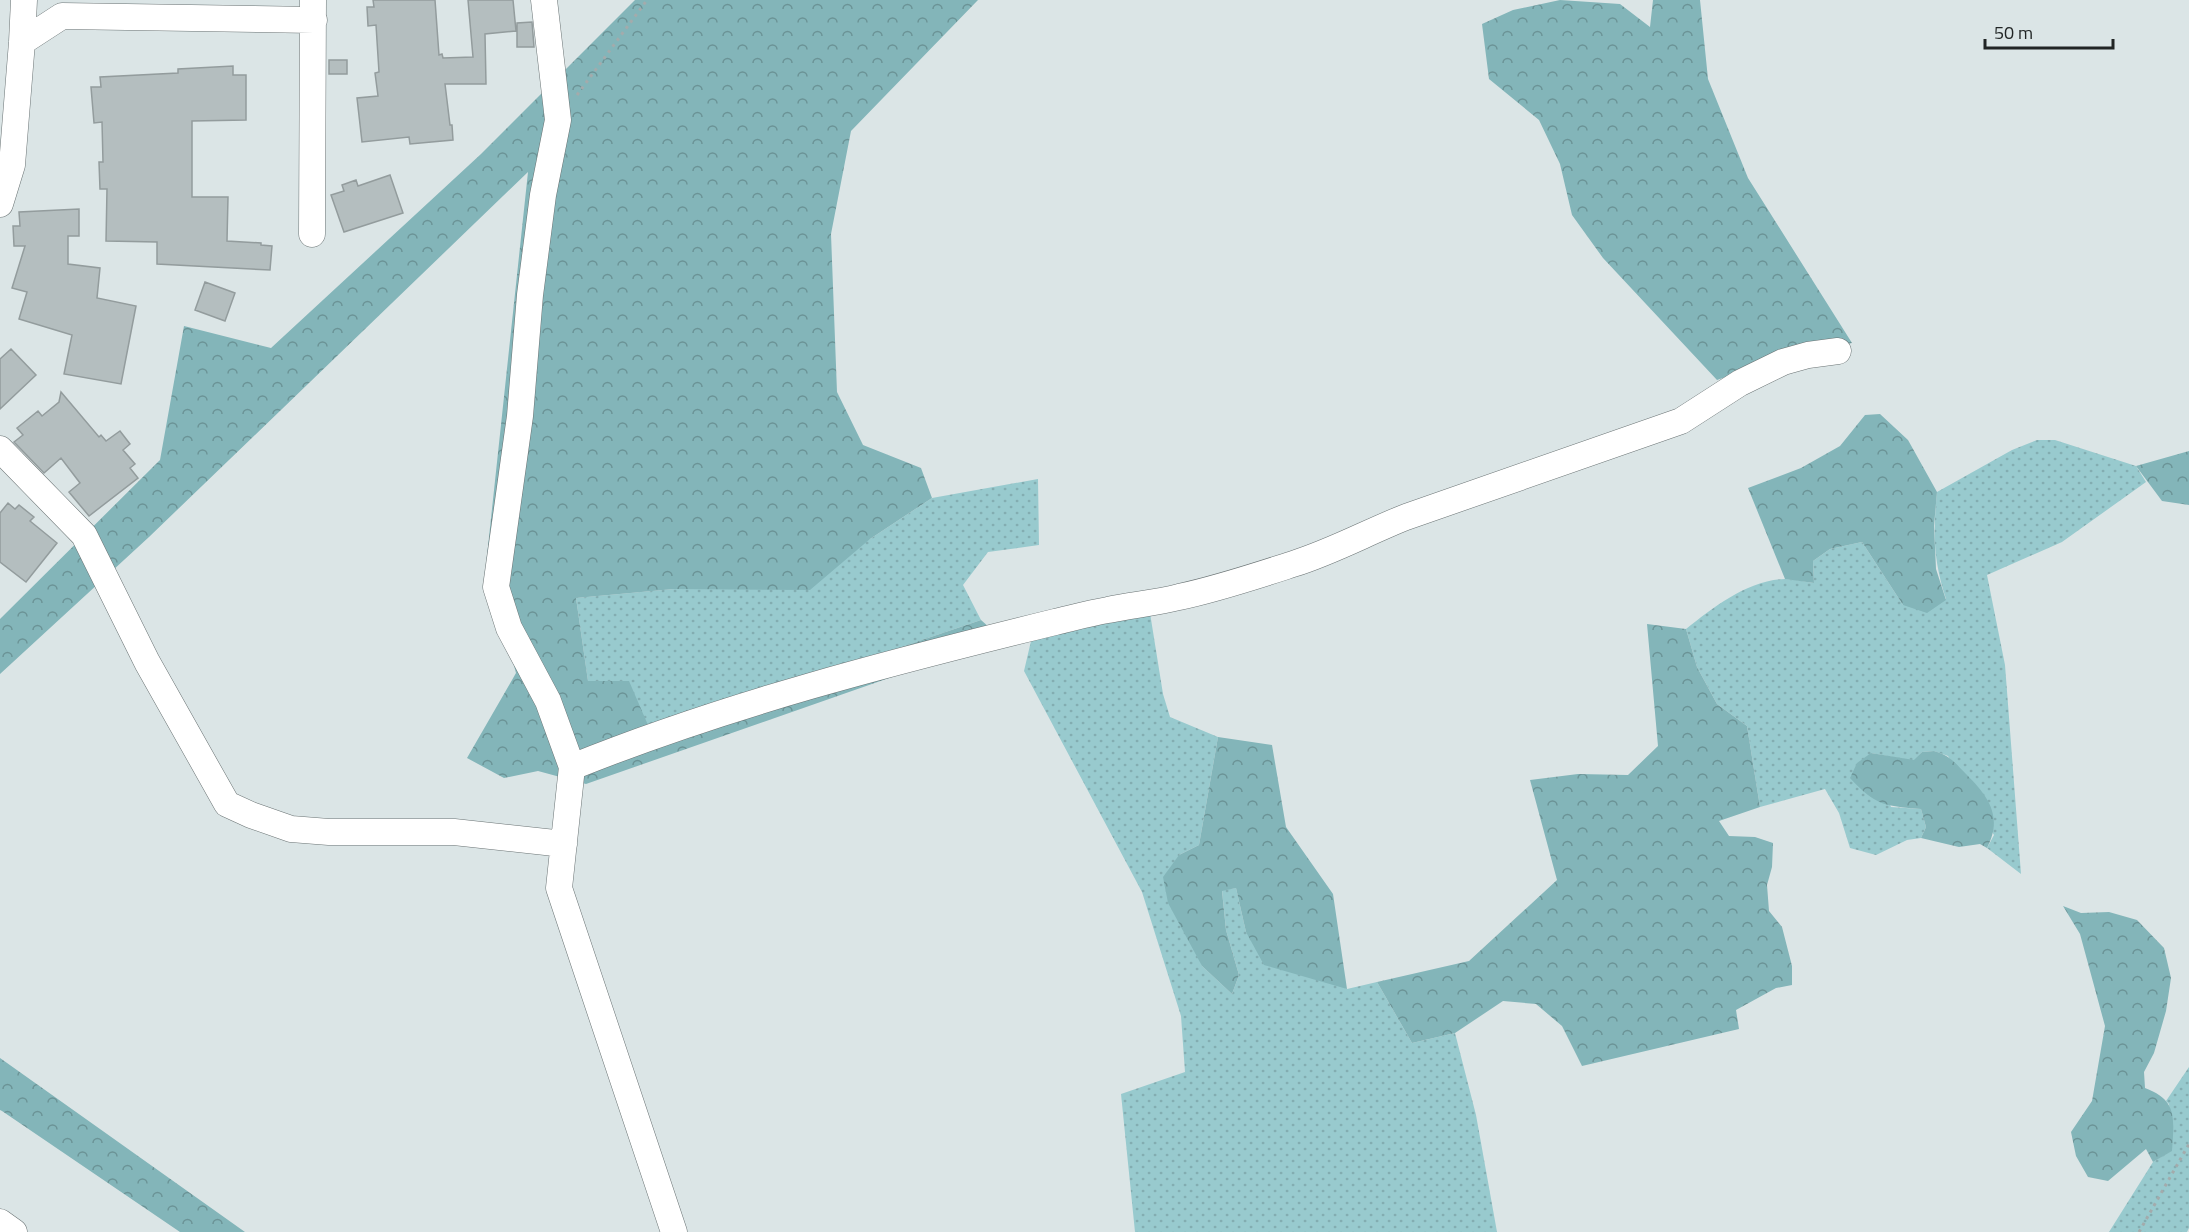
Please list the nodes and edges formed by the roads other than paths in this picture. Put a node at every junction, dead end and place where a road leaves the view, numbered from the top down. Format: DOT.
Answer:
graph roads {
  1 [pos="24,0"];
  2 [pos="39,0"];
  3 [pos="544,0"];
  4 [pos="313,10"];
  5 [pos="62,16"];
  6 [pos="22,42"];
  7 [pos="0,204"];
  8 [pos="312,234"];
  9 [pos="1838,351"];
  10 [pos="0,449"];
  11 [pos="572,767"];
  12 [pos="564,844"];
  13 [pos="0,1222"];
  14 [pos="14,1232"];
  15 [pos="674,1232"];
  1 -- 6 [label="street"];
  2 -- 5 [label="street"];
  3 -- 11 [label="street"];
  4 -- 5 [label="street"];
  4 -- 8 [label="street"];
  5 -- 6 [label="street"];
  6 -- 7 [label="street"];
  9 -- 11 [label="street"];
  10 -- 12 [label="street"];
  11 -- 12 [label="street"];
  12 -- 15 [label="street"];
  13 -- 14 [label="street"];
}
